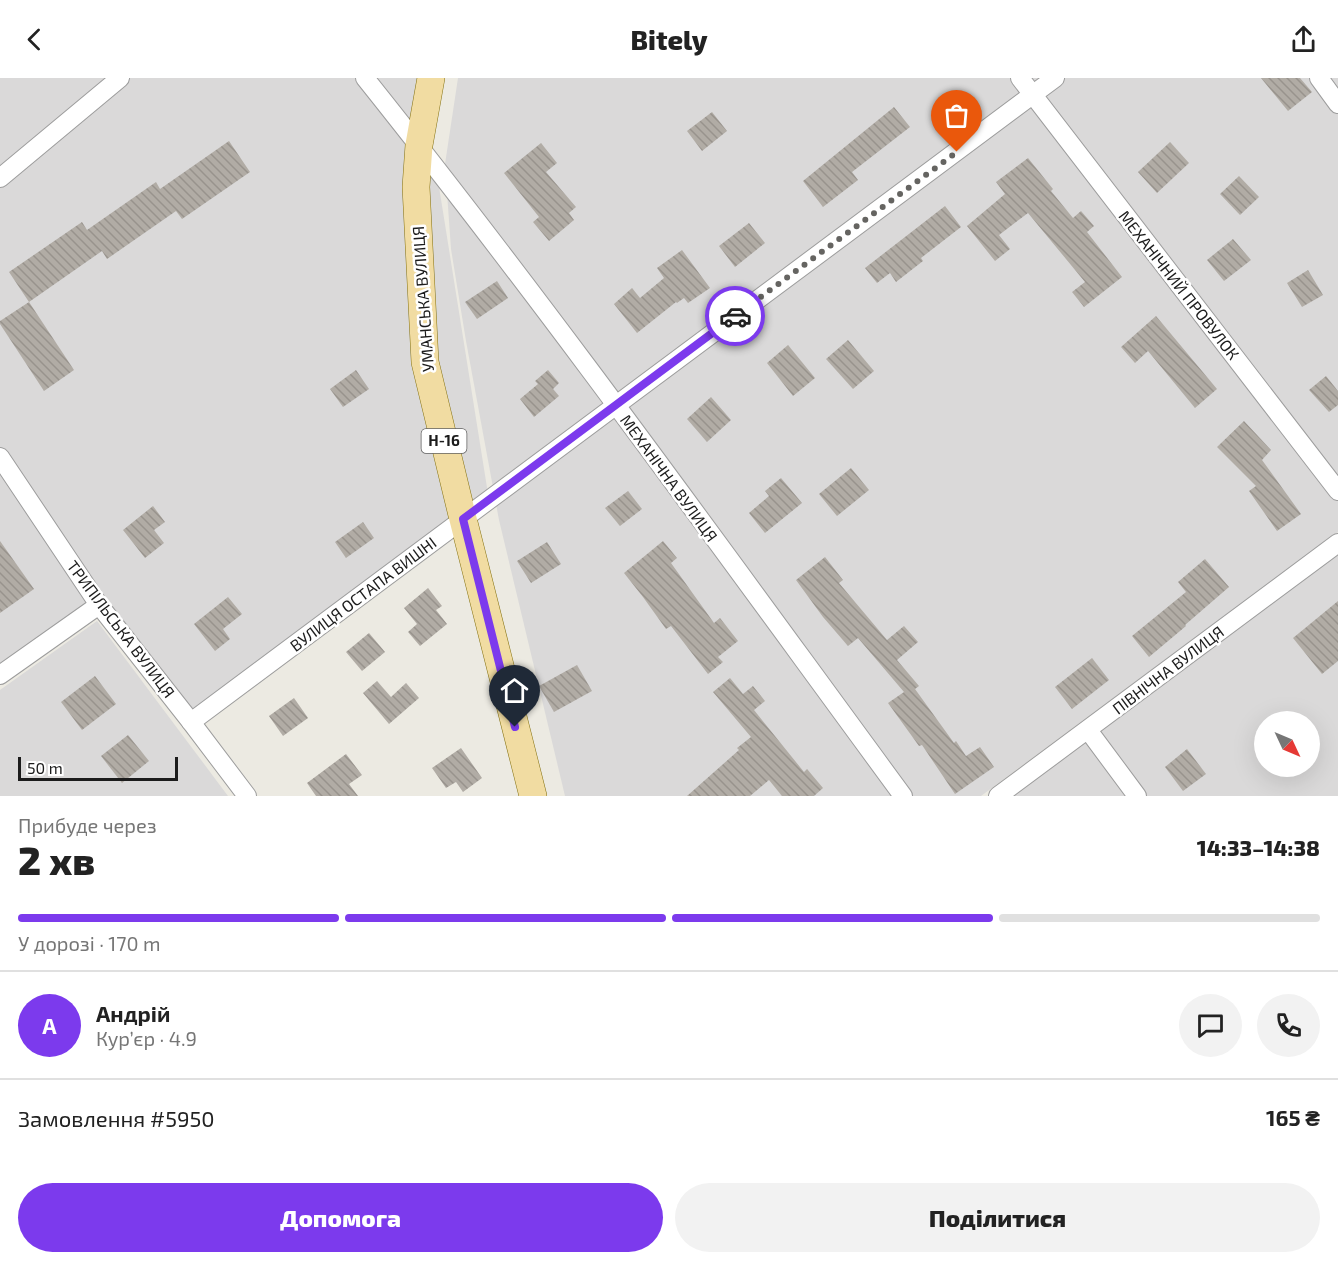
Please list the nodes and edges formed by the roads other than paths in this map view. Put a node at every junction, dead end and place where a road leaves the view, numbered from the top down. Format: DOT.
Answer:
graph roads {
  1 [pos="120,78"];
  2 [pos="365,78"];
  3 [pos="431,78"];
  4 [pos="1020,78"];
  5 [pos="1055,78"];
  6 [pos="1318,78"];
  7 [pos="1032,95"];
  8 [pos="1338,104"];
  9 [pos="419,145"];
  10 [pos="0,178"];
  11 [pos="615,405"];
  12 [pos="0,457"];
  13 [pos="1338,491"];
  14 [pos="463,519"];
  15 [pos="1338,543"];
  16 [pos="99,605"];
  17 [pos="0,675"];
  18 [pos="191,722"];
  19 [pos="1088,730"];
  20 [pos="247,796"];
  21 [pos="533,796"];
  22 [pos="903,796"];
  23 [pos="998,796"];
  24 [pos="1137,796"];
  1 -- 10 [label="street"];
  2 -- 9 [label="street, МЕХАНІЧНА ВУЛИЦЯ"];
  3 -- 9 [label="main road, УМАНСЬКА ВУЛИЦЯ / Н-16"];
  4 -- 7 [label="street, МЕХАНІЧНИЙ ПРОВУЛОК"];
  5 -- 7 [label="street, ВУЛИЦЯ ОСТАПА ВИШНІ"];
  6 -- 8 [label="street"];
  7 -- 11 [label="street, ВУЛИЦЯ ОСТАПА ВИШНІ"];
  7 -- 13 [label="street, МЕХАНІЧНИЙ ПРОВУЛОК"];
  9 -- 11 [label="street, МЕХАНІЧНА ВУЛИЦЯ"];
  9 -- 14 [label="main road, УМАНСЬКА ВУЛИЦЯ / Н-16"];
  11 -- 14 [label="street, ВУЛИЦЯ ОСТАПА ВИШНІ"];
  11 -- 22 [label="street, МЕХАНІЧНА ВУЛИЦЯ"];
  12 -- 16 [label="street, ТРИПІЛЬСЬКА ВУЛИЦЯ"];
  14 -- 18 [label="street, ВУЛИЦЯ ОСТАПА ВИШНІ"];
  14 -- 21 [label="main road, УМАНСЬКА ВУЛИЦЯ / Н-16"];
  15 -- 19 [label="street, ПІВНІЧНА ВУЛИЦЯ"];
  16 -- 17 [label="street"];
  16 -- 18 [label="street, ТРИПІЛЬСЬКА ВУЛИЦЯ"];
  18 -- 20 [label="street, ТРИПІЛЬСЬКА ВУЛИЦЯ"];
  19 -- 23 [label="street, ПІВНІЧНА ВУЛИЦЯ"];
  19 -- 24 [label="street"];
}
